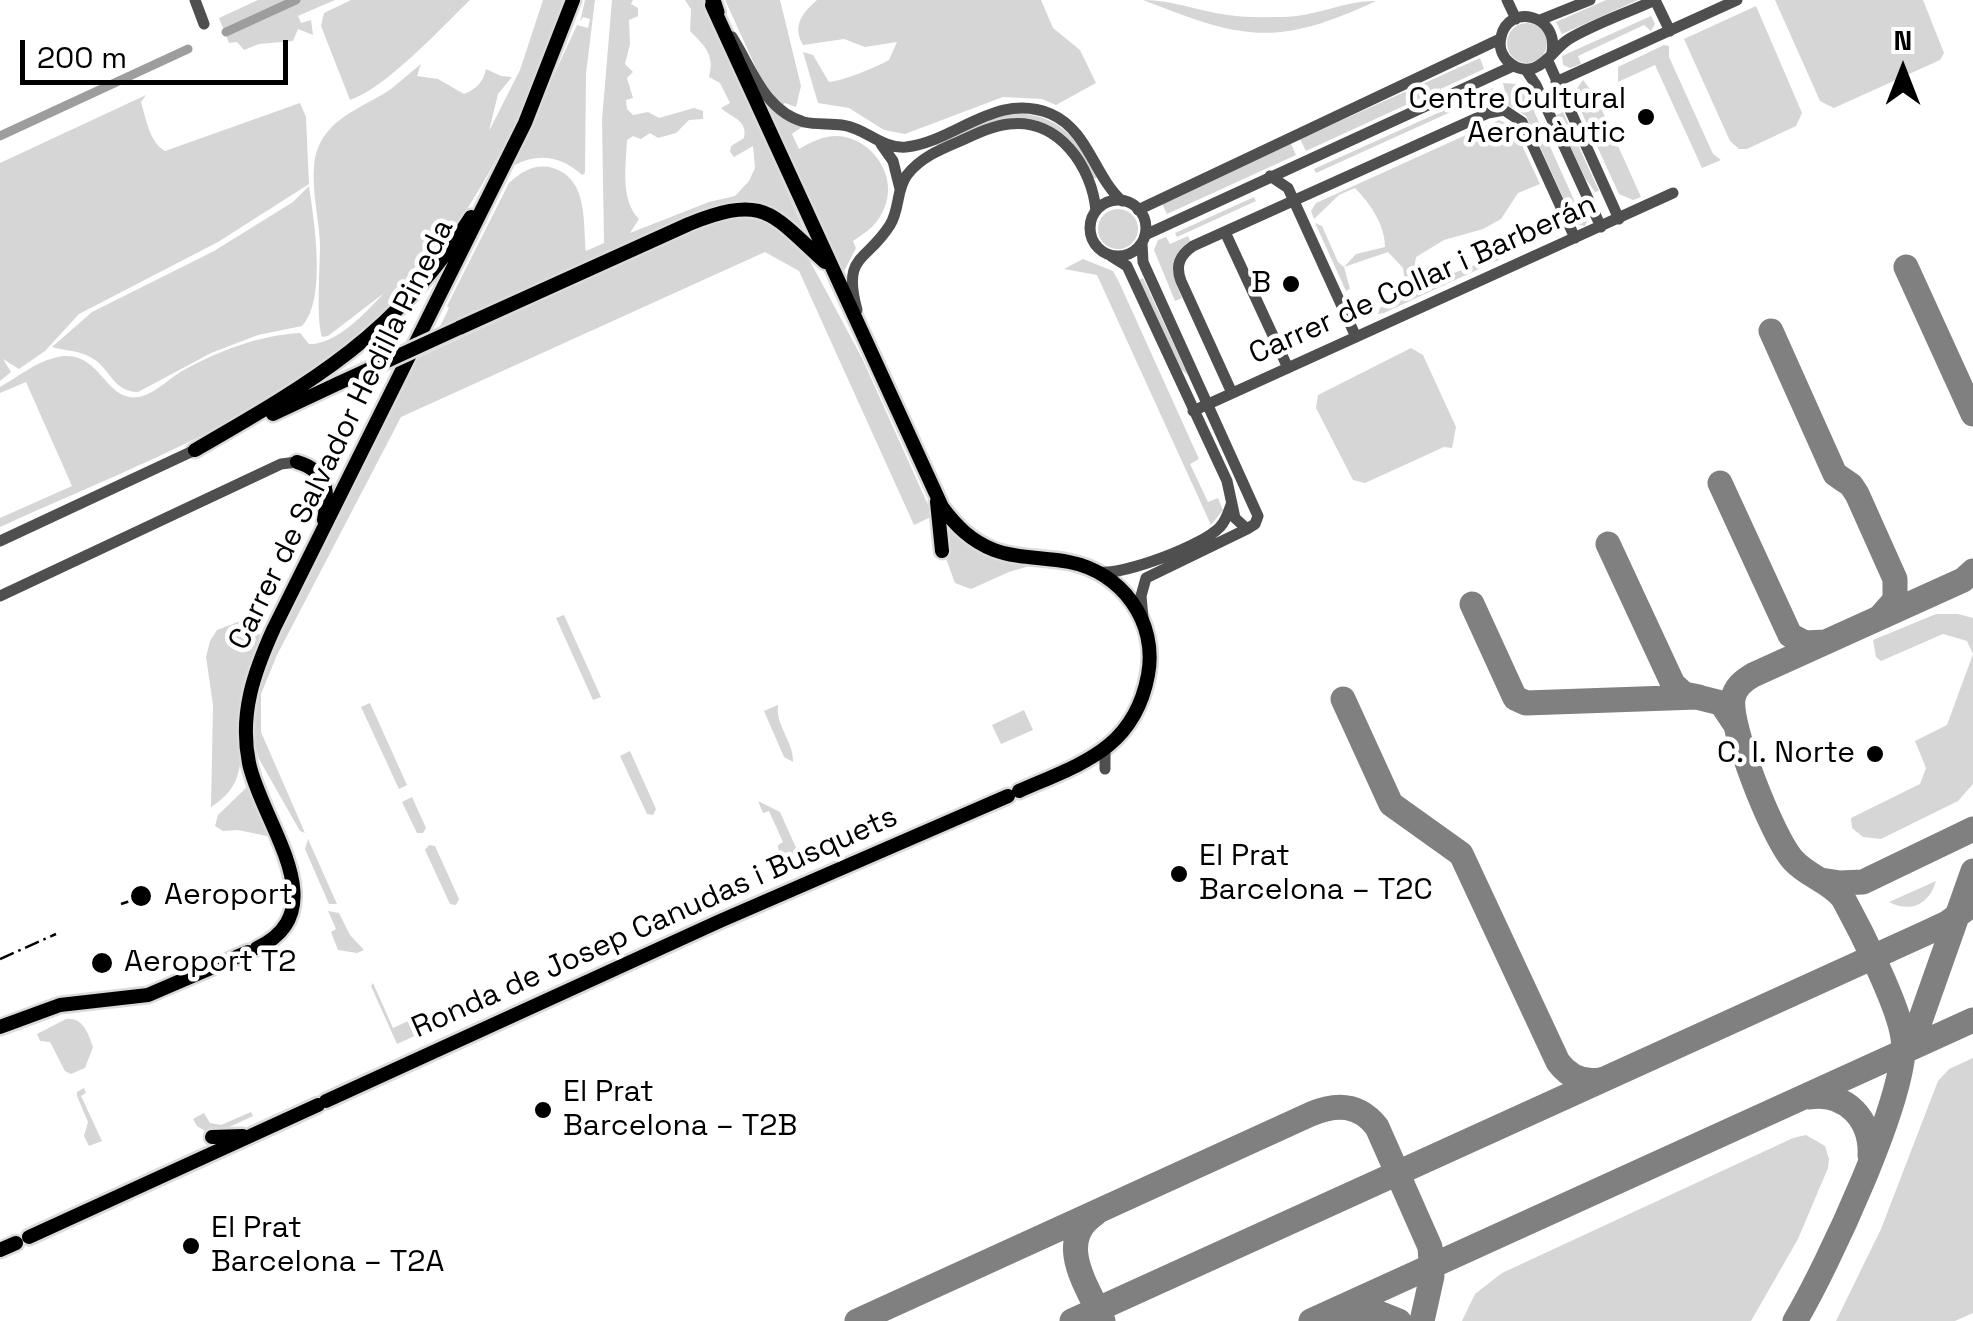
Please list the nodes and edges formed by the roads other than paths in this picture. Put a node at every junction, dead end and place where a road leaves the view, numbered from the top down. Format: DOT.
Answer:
graph roads {
  1 [pos="195,0"];
  2 [pos="573,0"];
  3 [pos="1507,0"];
  4 [pos="1590,0"];
  5 [pos="1655,0"];
  6 [pos="1737,0"];
  7 [pos="713,4"];
  8 [pos="1516,18"];
  9 [pos="1540,20"];
  10 [pos="204,24"];
  11 [pos="1670,30"];
  12 [pos="1500,39"];
  13 [pos="1550,56"];
  14 [pos="1520,68"];
  15 [pos="1556,82"];
  16 [pos="881,144"];
  17 [pos="1294,164"];
  18 [pos="504,166"];
  19 [pos="1270,176"];
  20 [pos="1288,188"];
  21 [pos="900,189"];
  22 [pos="1674,194"];
  23 [pos="1294,200"];
  24 [pos="1122,201"];
  25 [pos="1138,210"];
  26 [pos="1096,211"];
  27 [pos="1619,218"];
  28 [pos="1600,227"];
  29 [pos="1225,232"];
  30 [pos="1575,238"];
  31 [pos="1143,239"];
  32 [pos="1111,256"];
  33 [pos="829,266"];
  34 [pos="1356,337"];
  35 [pos="865,343"];
  36 [pos="1288,368"];
  37 [pos="1232,393"];
  38 [pos="1206,404"];
  39 [pos="1193,410"];
  40 [pos="195,450"];
  41 [pos="297,462"];
  42 [pos="936,497"];
  43 [pos="1232,501"];
  44 [pos="1247,529"];
  45 [pos="322,535"];
  46 [pos="0,541"];
  47 [pos="942,551"];
  48 [pos="1186,552"];
  49 [pos="1096,571"];
  50 [pos="0,596"];
  51 [pos="1144,622"];
  52 [pos="1106,750"];
  53 [pos="1105,769"];
  54 [pos="0,1027"];
  55 [pos="249,1136"];
  56 [pos="212,1137"];
  57 [pos="0,1250"];
  1 -- 10 [label="street"];
  2 -- 18 [label="main road, Carrer de Salvador Hedilla Pineda"];
  3 -- 8 [label="street"];
  4 -- 9 [label="street"];
  5 -- 11 [label="street"];
  5 -- 13 [label="street"];
  6 -- 11 [label="street"];
  7 -- 16 [label="street"];
  7 -- 33 [label="main road"];
  8 -- 9 [label="street"];
  8 -- 12 [label="street"];
  9 -- 13 [label="street"];
  11 -- 15 [label="street"];
  12 -- 14 [label="street"];
  12 -- 25 [label="street"];
  13 -- 14 [label="street"];
  13 -- 15 [label="street"];
  14 -- 17 [label="street"];
  14 -- 28 [label="street"];
  15 -- 27 [label="street"];
  16 -- 21 [label="street"];
  16 -- 24 [label="street"];
  17 -- 19 [label="street"];
  17 -- 20 [label="street"];
  18 -- 40 [label="main road"];
  18 -- 45 [label="main road, Carrer de Salvador Hedilla Pineda"];
  19 -- 20 [label="street"];
  19 -- 31 [label="street"];
  20 -- 23 [label="street"];
  21 -- 26 [label="street"];
  21 -- 35 [label="street"];
  22 -- 27 [label="street, Carrer de Collar i Barberán"];
  23 -- 29 [label="street"];
  23 -- 30 [label="street"];
  23 -- 34 [label="street"];
  24 -- 25 [label="street"];
  24 -- 26 [label="street"];
  25 -- 31 [label="street"];
  26 -- 32 [label="street"];
  27 -- 28 [label="street, Carrer de Collar i Barberán"];
  28 -- 30 [label="street, Carrer de Collar i Barberán"];
  29 -- 36 [label="street"];
  29 -- 37 [label="street"];
  30 -- 34 [label="street, Carrer de Collar i Barberán"];
  31 -- 32 [label="street"];
  31 -- 38 [label="street"];
  32 -- 39 [label="street"];
  33 -- 35 [label="main road"];
  33 -- 40 [label="main road, bridge"];
  34 -- 36 [label="street, Carrer de Collar i Barberán"];
  35 -- 42 [label="main road"];
  36 -- 37 [label="street, Carrer de Collar i Barberán"];
  37 -- 38 [label="street, Carrer de Collar i Barberán"];
  38 -- 39 [label="street, Carrer de Collar i Barberán"];
  38 -- 44 [label="street"];
  39 -- 43 [label="street"];
  40 -- 46 [label="street"];
  41 -- 45 [label="main road"];
  41 -- 50 [label="street"];
  42 -- 47 [label="main road"];
  42 -- 49 [label="main road"];
  43 -- 44 [label="street"];
  43 -- 48 [label="street"];
  44 -- 48 [label="street"];
  45 -- 54 [label="main road, Carrer de Salvador Hedilla Pineda"];
  48 -- 49 [label="street"];
  48 -- 51 [label="street"];
  49 -- 51 [label="main road"];
  51 -- 52 [label="main road, Ronda de Josep Canudas i Busquets"];
  52 -- 53 [label="street"];
  52 -- 55 [label="main road, Ronda de Josep Canudas i Busquets"];
  55 -- 56 [label="main road"];
  55 -- 57 [label="main road, Ronda de Josep Canudas i Busquets"];
}
